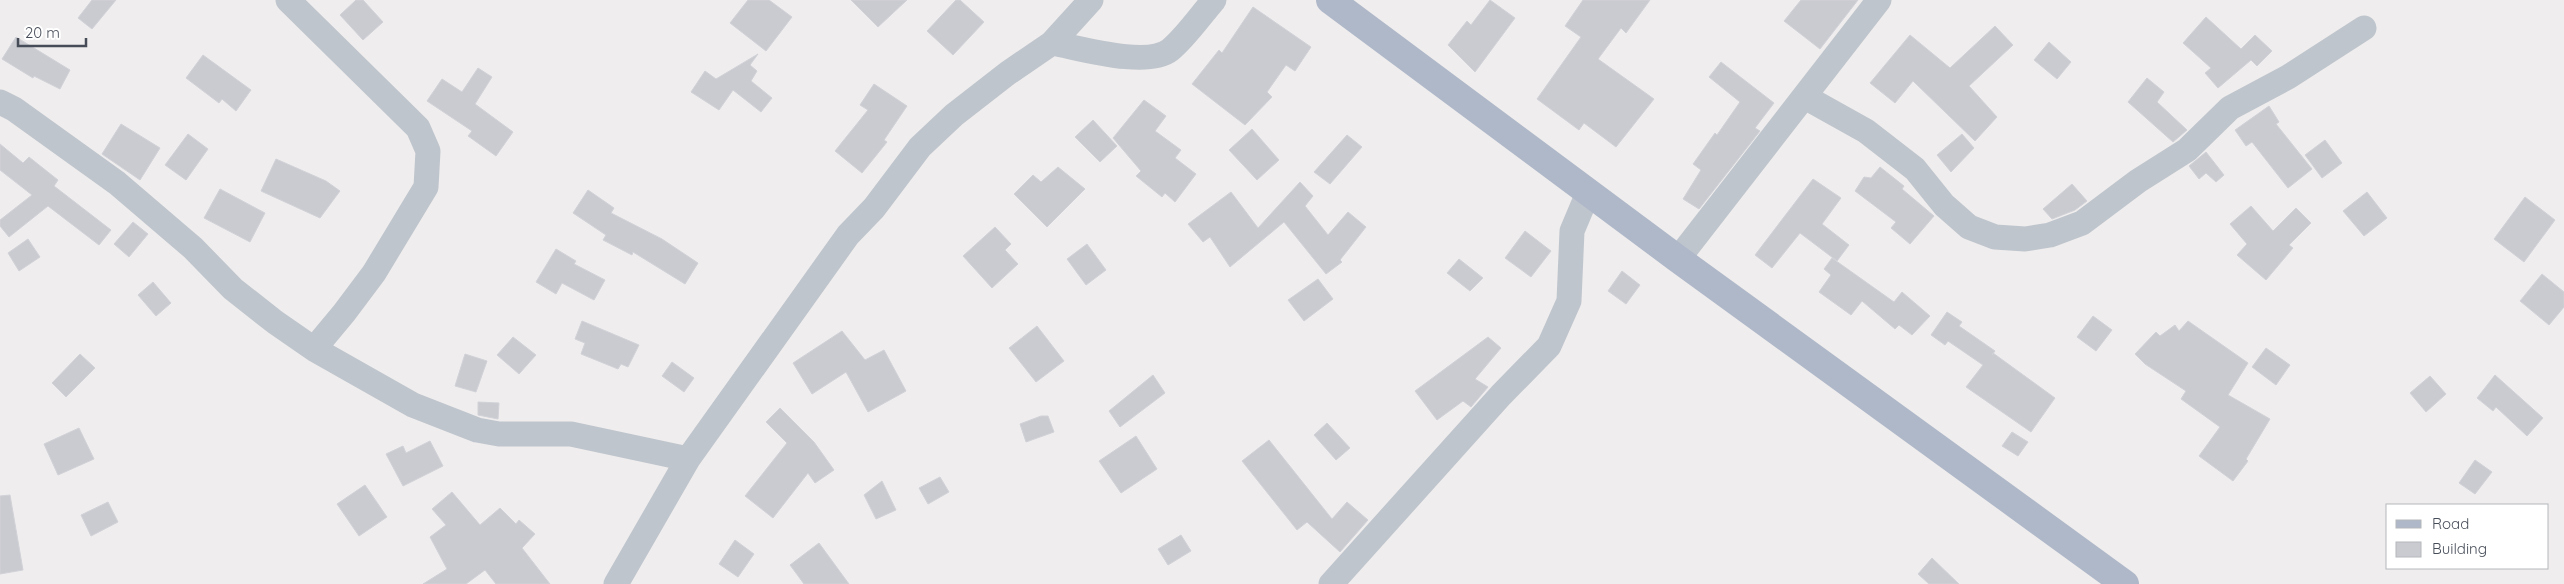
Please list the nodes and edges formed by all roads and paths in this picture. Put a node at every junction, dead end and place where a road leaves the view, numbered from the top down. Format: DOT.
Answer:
graph roads {
  1 [pos="288,0"];
  2 [pos="1091,0"];
  3 [pos="1214,0"];
  4 [pos="1330,0"];
  5 [pos="1879,0"];
  6 [pos="2364,28"];
  7 [pos="1052,43"];
  8 [pos="1805,97"];
  9 [pos="0,102"];
  10 [pos="1588,193"];
  11 [pos="1678,260"];
  12 [pos="314,349"];
  13 [pos="688,459"];
  14 [pos="616,584"];
  15 [pos="1331,584"];
  16 [pos="2125,584"];
  1 -- 12 [label="street"];
  2 -- 7 [label="street"];
  3 -- 7 [label="street"];
  4 -- 10 [label="main road"];
  5 -- 8 [label="street"];
  6 -- 8 [label="street"];
  7 -- 13 [label="street"];
  8 -- 11 [label="street"];
  9 -- 12 [label="street"];
  10 -- 11 [label="main road"];
  10 -- 15 [label="street"];
  11 -- 16 [label="main road"];
  12 -- 13 [label="street"];
  13 -- 14 [label="street"];
}
